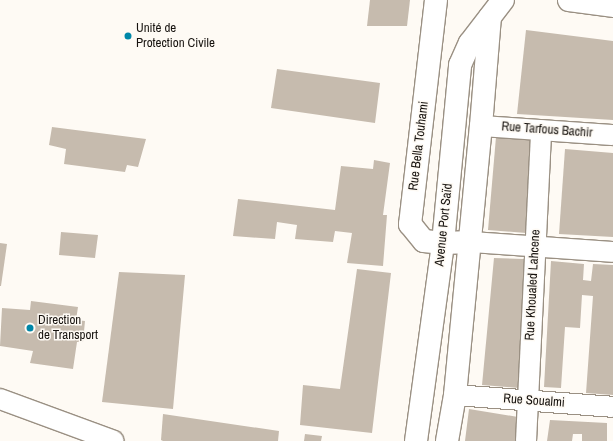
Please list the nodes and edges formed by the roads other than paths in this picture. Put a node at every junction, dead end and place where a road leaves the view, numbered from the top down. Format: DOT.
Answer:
graph roads {
  1 [pos="436,0"];
  2 [pos="504,0"];
  3 [pos="569,0"];
  4 [pos="613,6"];
  5 [pos="490,17"];
  6 [pos="481,126"];
  7 [pos="542,130"];
  8 [pos="613,135"];
  9 [pos="470,242"];
  10 [pos="443,243"];
  11 [pos="535,247"];
  12 [pos="613,252"];
  13 [pos="455,395"];
  14 [pos="0,399"];
  15 [pos="528,400"];
  16 [pos="613,407"];
  17 [pos="114,441"];
  18 [pos="416,441"];
  19 [pos="447,441"];
  20 [pos="526,441"];
  1 -- 10 [label="main road, Rue Bella Touhami"];
  2 -- 5 [label="main road, Avenue Port Saïd"];
  3 -- 4 [label="main road"];
  5 -- 6 [label="main road"];
  5 -- 10 [label="main road, Avenue Port Saïd"];
  6 -- 7 [label="street, Rue Tarfous Bachir"];
  6 -- 9 [label="main road"];
  7 -- 8 [label="street, Rue Tarfous Bachir"];
  7 -- 11 [label="street, Rue Khoualed Lahcene"];
  9 -- 10 [label="main road, Rue Bella Touhami"];
  9 -- 11 [label="street"];
  9 -- 13 [label="main road"];
  10 -- 18 [label="main road, Avenue Port Saïd"];
  11 -- 12 [label="street"];
  11 -- 15 [label="street, Rue Khoualed Lahcene"];
  13 -- 15 [label="street, Rue Soualmi"];
  13 -- 19 [label="main road"];
  14 -- 17 [label="street"];
  15 -- 16 [label="street, Rue Soualmi"];
  15 -- 20 [label="street, Rue Khoualed Lahcene"];
}
